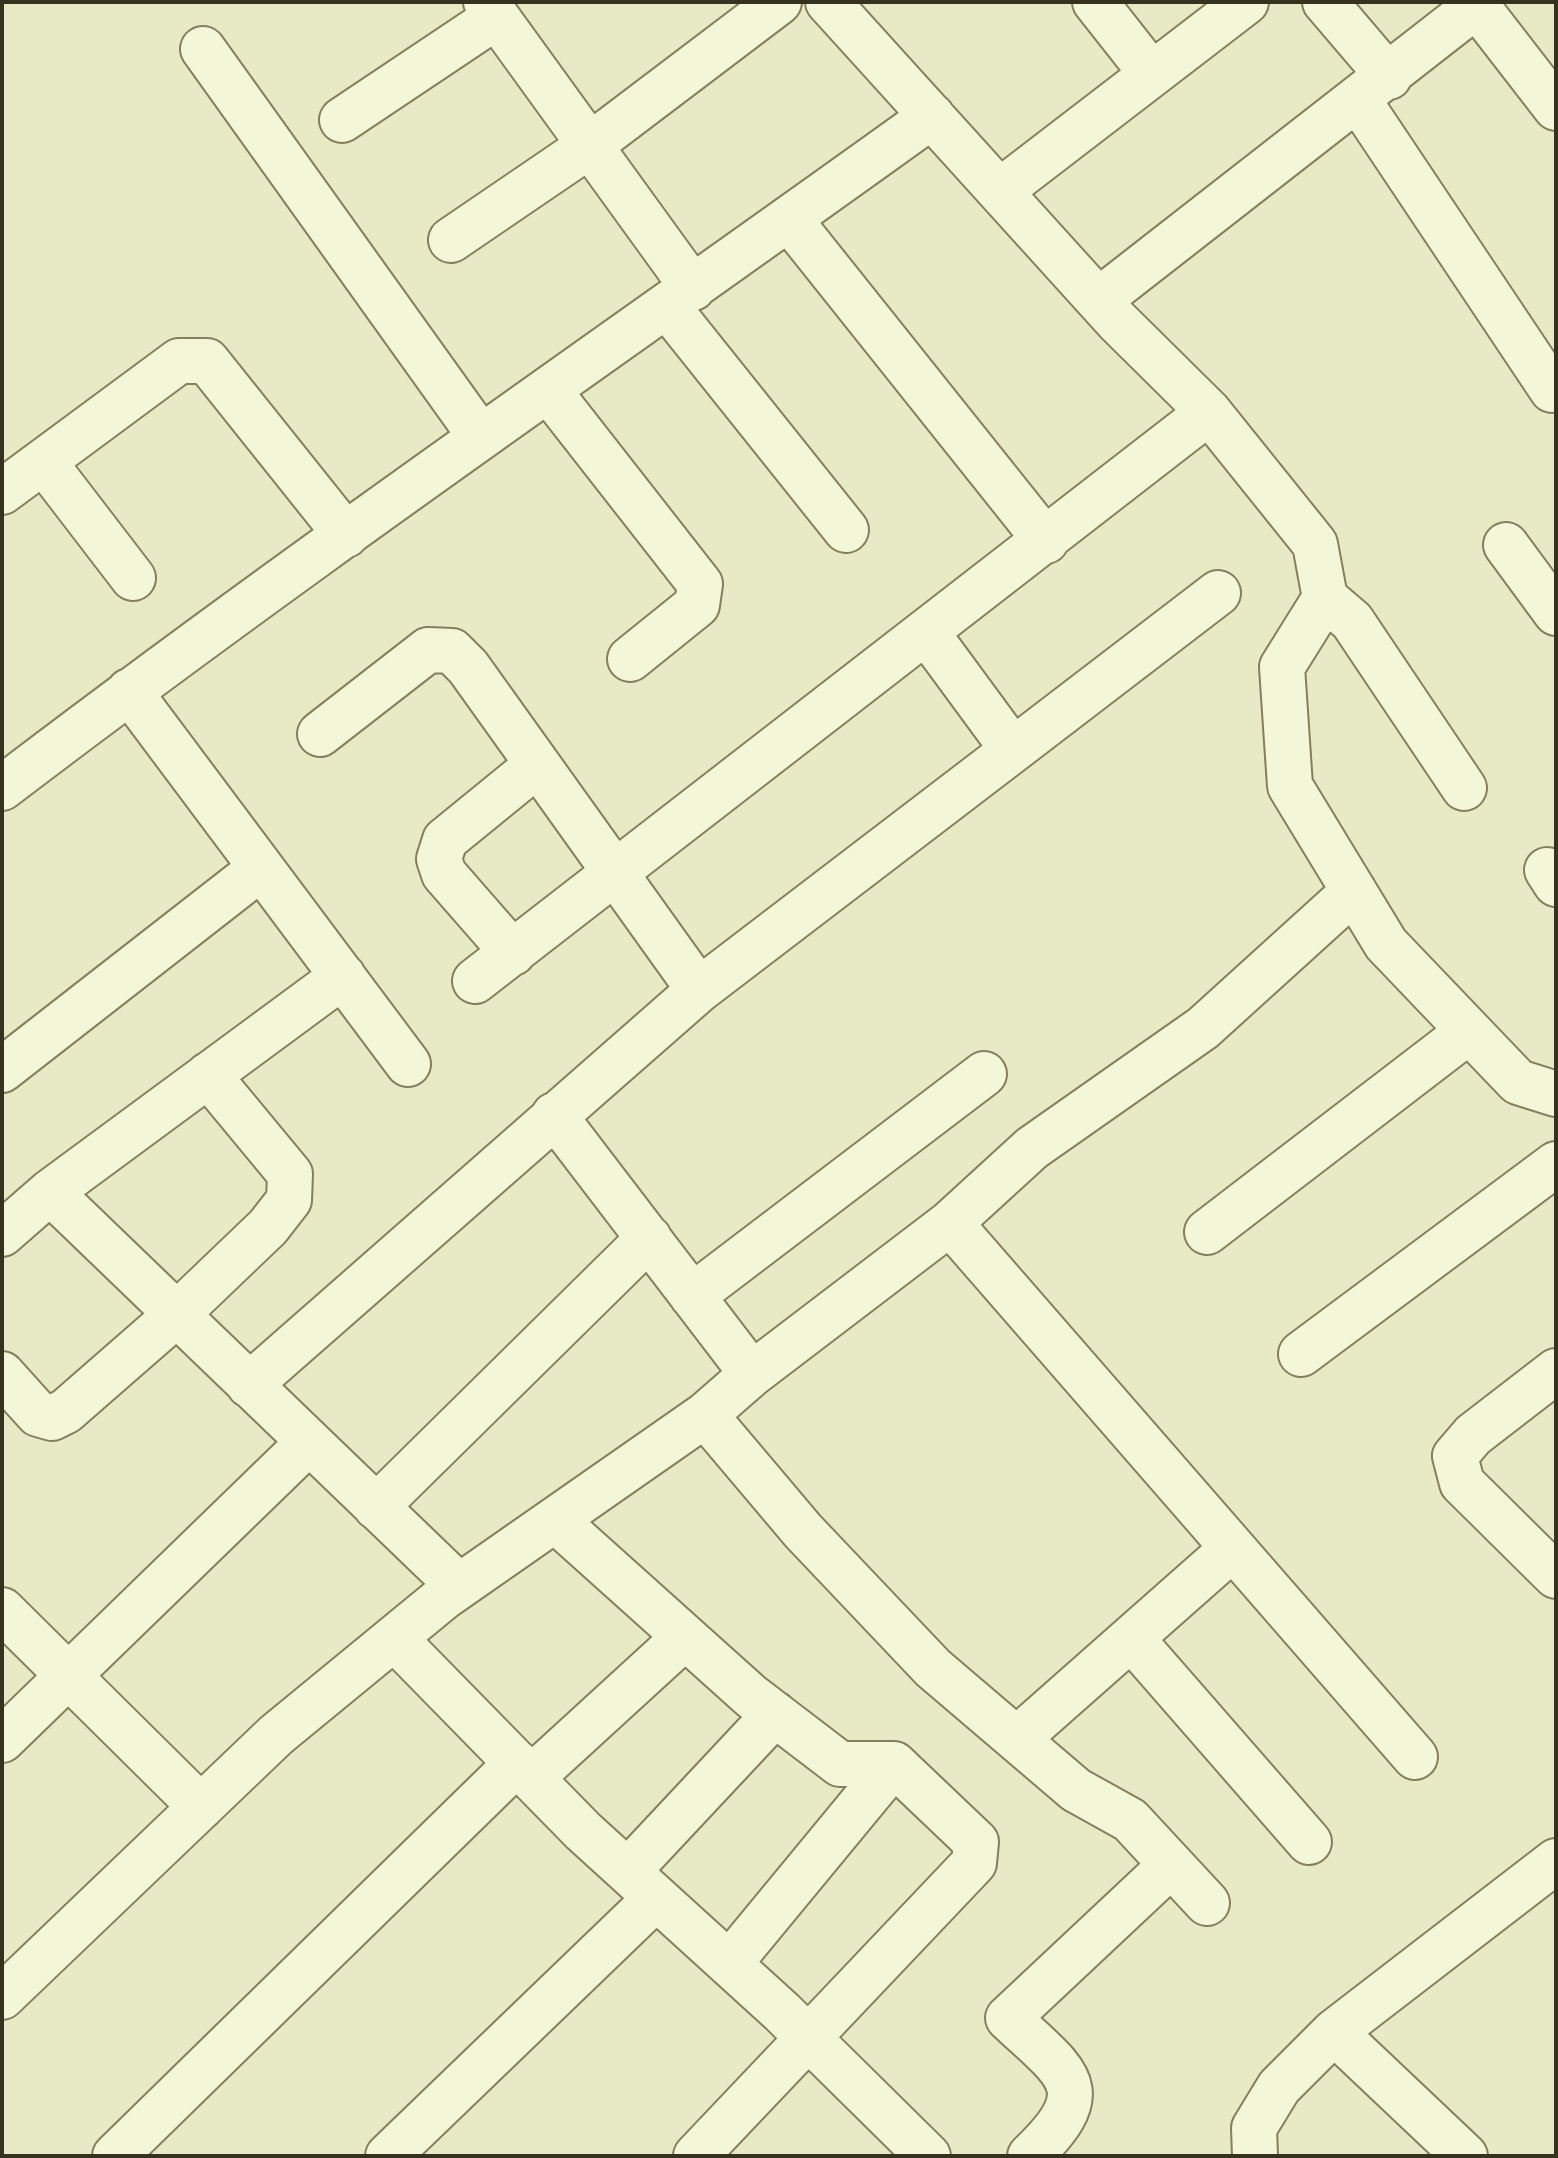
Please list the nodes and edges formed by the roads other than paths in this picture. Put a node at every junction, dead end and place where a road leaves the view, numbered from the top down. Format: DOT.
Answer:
graph roads {
  1 [pos="779,2"];
  2 [pos="828,2"];
  3 [pos="1095,2"];
  4 [pos="1246,2"];
  5 [pos="1325,2"];
  6 [pos="1479,4"];
  7 [pos="491,9"];
  8 [pos="203,49"];
  9 [pos="1151,73"];
  10 [pos="1374,89"];
  11 [pos="1556,108"];
  12 [pos="932,116"];
  13 [pos="342,120"];
  14 [pos="589,146"];
  15 [pos="1000,191"];
  16 [pos="789,219"];
  17 [pos="451,240"];
  18 [pos="680,297"];
  19 [pos="1099,300"];
  20 [pos="1552,390"];
  21 [pos="549,391"];
  22 [pos="1209,412"];
  23 [pos="480,436"];
  24 [pos="44,462"];
  25 [pos="2,492"];
  26 [pos="846,530"];
  27 [pos="346,535"];
  28 [pos="1046,541"];
  29 [pos="1506,545"];
  30 [pos="133,578"];
  31 [pos="1218,593"];
  32 [pos="1325,598"];
  33 [pos="1556,613"];
  34 [pos="927,633"];
  35 [pos="630,659"];
  36 [pos="129,691"];
  37 [pos="320,734"];
  38 [pos="1013,750"];
  39 [pos="537,765"];
  40 [pos="2,788"];
  41 [pos="1464,788"];
  42 [pos="261,868"];
  43 [pos="616,876"];
  44 [pos="1354,891"];
  45 [pos="513,953"];
  46 [pos="343,976"];
  47 [pos="475,981"];
  48 [pos="699,990"];
  49 [pos="1469,1031"];
  50 [pos="408,1064"];
  51 [pos="2,1070"];
  52 [pos="984,1074"];
  53 [pos="208,1075"];
  54 [pos="1556,1094"];
  55 [pos="554,1115"];
  56 [pos="1556,1164"];
  57 [pos="18,1210"];
  58 [pos="950,1223"];
  59 [pos="1207,1232"];
  60 [pos="649,1238"];
  61 [pos="692,1296"];
  62 [pos="176,1315"];
  63 [pos="1301,1354"];
  64 [pos="1556,1371"];
  65 [pos="2,1374"];
  66 [pos="752,1374"];
  67 [pos="249,1385"];
  68 [pos="705,1415"];
  69 [pos="309,1442"];
  70 [pos="376,1507"];
  71 [pos="555,1520"];
  72 [pos="1233,1548"];
  73 [pos="1556,1576"];
  74 [pos="459,1586"];
  75 [pos="2,1610"];
  76 [pos="685,1637"];
  77 [pos="394,1638"];
  78 [pos="1131,1638"];
  79 [pos="69,1675"];
  80 [pos="775,1714"];
  81 [pos="1018,1738"];
  82 [pos="2,1740"];
  83 [pos="1415,1757"];
  84 [pos="894,1764"];
  85 [pos="524,1770"];
  86 [pos="201,1807"];
  87 [pos="1309,1842"];
  88 [pos="1556,1861"];
  89 [pos="1171,1865"];
  90 [pos="642,1884"];
  91 [pos="1207,1903"];
  92 [pos="729,1964"];
  93 [pos="9,1979"];
  94 [pos="1334,2032"];
  95 [pos="808,2037"];
  96 [pos="115,2156"];
  97 [pos="388,2156"];
  98 [pos="696,2156"];
  99 [pos="928,2156"];
  100 [pos="1030,2156"];
  101 [pos="1255,2156"];
  102 [pos="1465,2156"];
  1 -- 14 [label="street"];
  2 -- 12 [label="street"];
  3 -- 9 [label="street"];
  4 -- 9 [label="street"];
  5 -- 10 [label="street"];
  6 -- 10 [label="street"];
  6 -- 11 [label="street"];
  7 -- 13 [label="street"];
  7 -- 14 [label="street"];
  8 -- 23 [label="street"];
  9 -- 15 [label="street"];
  10 -- 19 [label="street"];
  10 -- 20 [label="street"];
  12 -- 15 [label="street"];
  12 -- 16 [label="street"];
  14 -- 17 [label="street"];
  14 -- 18 [label="street"];
  15 -- 19 [label="street"];
  16 -- 18 [label="street"];
  16 -- 28 [label="street"];
  18 -- 21 [label="street"];
  18 -- 26 [label="street"];
  19 -- 22 [label="street"];
  21 -- 23 [label="street"];
  21 -- 35 [label="street"];
  22 -- 28 [label="street"];
  22 -- 32 [label="street"];
  23 -- 27 [label="street"];
  24 -- 25 [label="street"];
  24 -- 27 [label="street"];
  24 -- 30 [label="street"];
  27 -- 36 [label="street"];
  28 -- 34 [label="street"];
  29 -- 33 [label="street"];
  31 -- 38 [label="street"];
  32 -- 41 [label="street"];
  32 -- 44 [label="street"];
  34 -- 38 [label="street"];
  34 -- 43 [label="street"];
  36 -- 40 [label="street"];
  36 -- 42 [label="street"];
  37 -- 39 [label="street"];
  38 -- 48 [label="street"];
  39 -- 43 [label="street"];
  39 -- 45 [label="street"];
  42 -- 46 [label="street"];
  42 -- 51 [label="street"];
  43 -- 45 [label="street"];
  43 -- 48 [label="street"];
  44 -- 49 [label="street"];
  44 -- 58 [label="street"];
  45 -- 47 [label="street"];
  46 -- 50 [label="street"];
  46 -- 53 [label="street"];
  48 -- 55 [label="street"];
  49 -- 54 [label="street"];
  49 -- 59 [label="street"];
  52 -- 61 [label="street"];
  53 -- 57 [label="street"];
  53 -- 62 [label="street"];
  55 -- 60 [label="street"];
  55 -- 67 [label="street"];
  56 -- 63 [label="street"];
  57 -- 62 [label="street"];
  58 -- 66 [label="street"];
  58 -- 72 [label="street"];
  60 -- 61 [label="street"];
  60 -- 70 [label="street"];
  61 -- 66 [label="street"];
  62 -- 65 [label="street"];
  62 -- 67 [label="street"];
  64 -- 73 [label="street"];
  66 -- 68 [label="street"];
  67 -- 69 [label="street"];
  68 -- 71 [label="street"];
  68 -- 81 [label="street"];
  69 -- 70 [label="street"];
  69 -- 79 [label="street"];
  70 -- 74 [label="street"];
  71 -- 74 [label="street"];
  71 -- 76 [label="street"];
  72 -- 78 [label="street"];
  72 -- 83 [label="street"];
  74 -- 77 [label="street"];
  75 -- 79 [label="street"];
  76 -- 80 [label="street"];
  76 -- 85 [label="street"];
  77 -- 85 [label="street"];
  77 -- 86 [label="street"];
  78 -- 81 [label="street"];
  78 -- 87 [label="street"];
  79 -- 82 [label="street"];
  79 -- 86 [label="street"];
  80 -- 84 [label="street"];
  80 -- 90 [label="street"];
  81 -- 89 [label="street"];
  84 -- 92 [label="street"];
  84 -- 95 [label="street"];
  85 -- 90 [label="street"];
  85 -- 96 [label="street"];
  86 -- 93 [label="street"];
  88 -- 94 [label="street"];
  89 -- 91 [label="street"];
  89 -- 100 [label="street"];
  90 -- 92 [label="street"];
  90 -- 97 [label="street"];
  92 -- 95 [label="street"];
  94 -- 101 [label="street"];
  94 -- 102 [label="street"];
  95 -- 98 [label="street"];
  95 -- 99 [label="street"];
}
